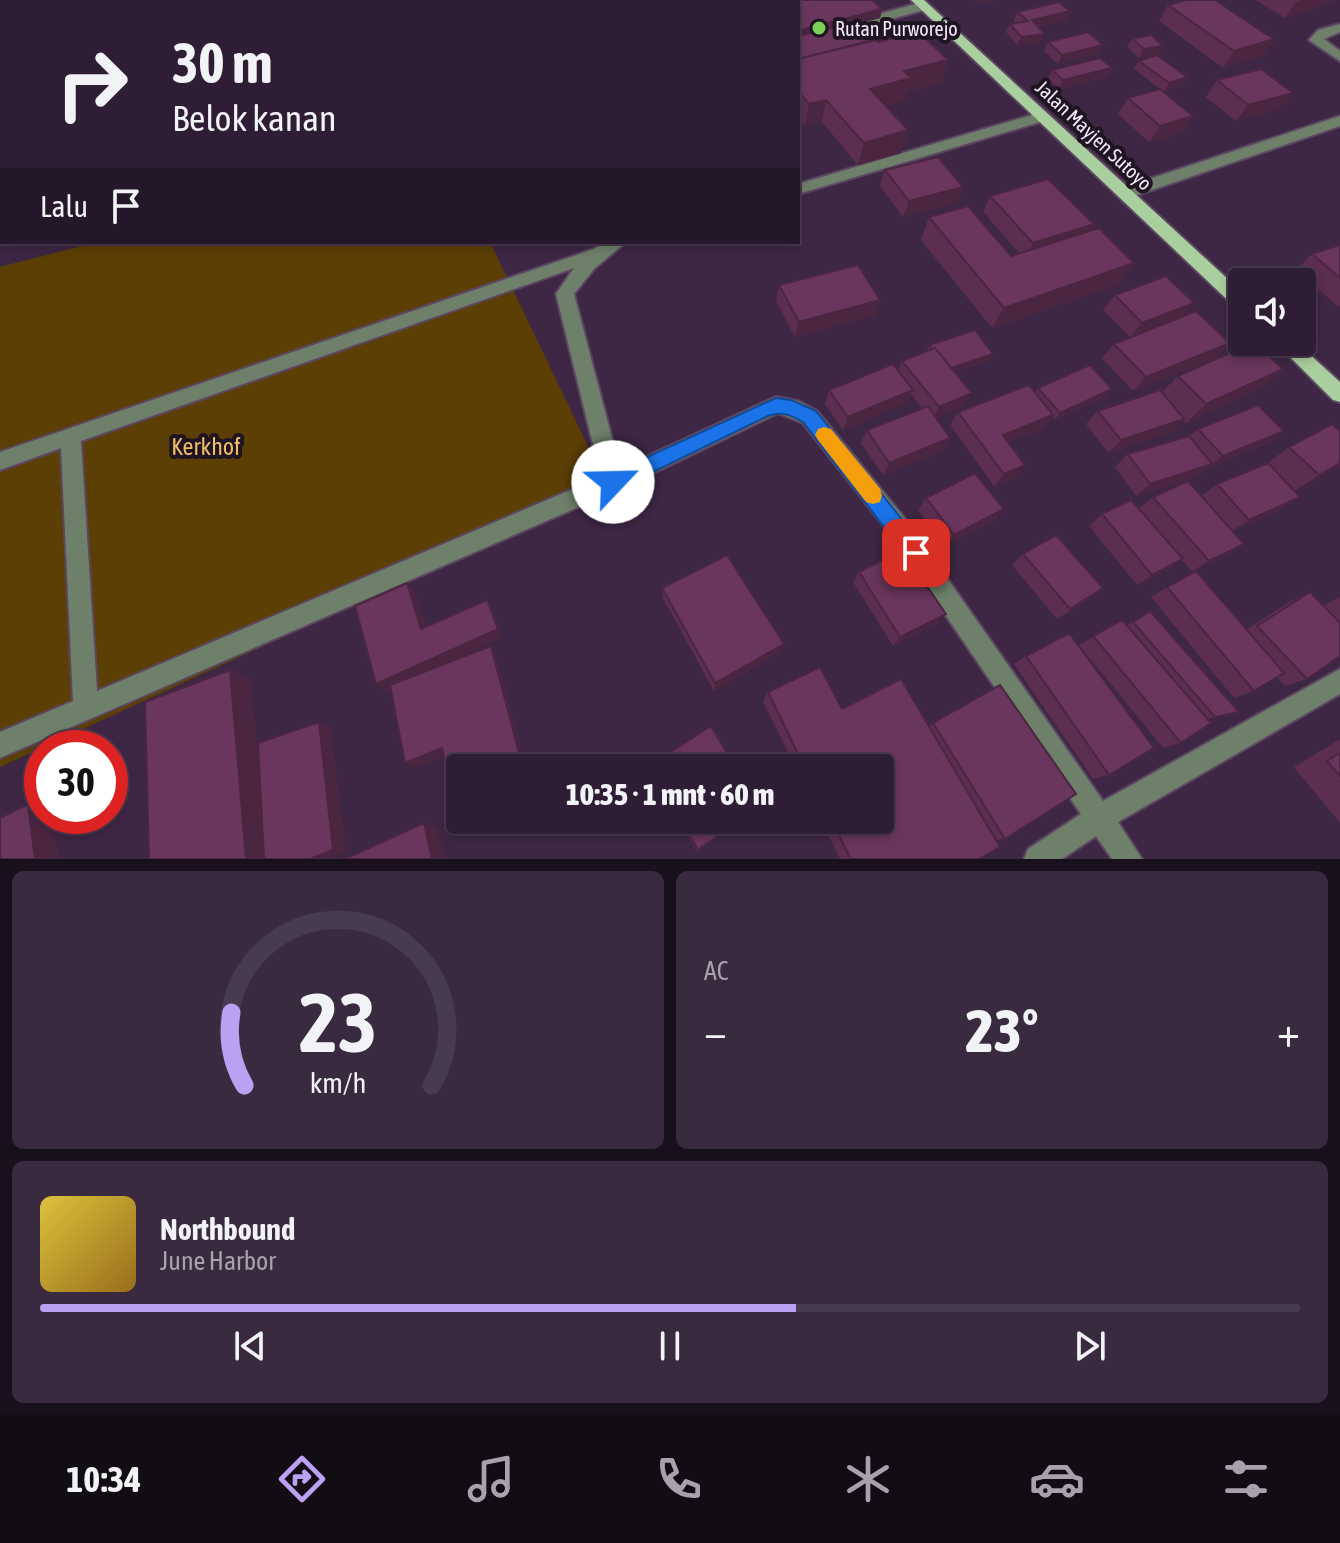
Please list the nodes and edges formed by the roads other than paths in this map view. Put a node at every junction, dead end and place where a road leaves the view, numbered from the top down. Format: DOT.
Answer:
graph roads {
  1 [pos="920,3"];
  2 [pos="1340,28"];
  3 [pos="800,39"];
  4 [pos="1340,57"];
  5 [pos="1042,117"];
  6 [pos="1340,121"];
  7 [pos="800,188"];
  8 [pos="1125,193"];
  9 [pos="609,247"];
  10 [pos="1228,290"];
  11 [pos="1299,356"];
  12 [pos="1340,394"];
  13 [pos="71,438"];
  14 [pos="0,461"];
  15 [pos="613,482"];
  16 [pos="1340,681"];
  17 [pos="86,706"];
  18 [pos="0,745"];
  19 [pos="1099,818"];
  20 [pos="1038,859"];
  21 [pos="1128,859"];
  1 -- 3 [label="street"];
  1 -- 5 [label="main road, Jalan Mayjen Sutoyo"];
  2 -- 4 [label="street"];
  5 -- 7 [label="street"];
  5 -- 8 [label="main road, Jalan Mayjen Sutoyo"];
  6 -- 8 [label="street"];
  8 -- 10 [label="main road, Jalan Mayjen Sutoyo"];
  9 -- 13 [label="street"];
  9 -- 15 [label="street"];
  11 -- 12 [label="main road"];
  13 -- 14 [label="street"];
  13 -- 17 [label="street"];
  15 -- 17 [label="street"];
  15 -- 19 [label="street"];
  16 -- 19 [label="street"];
  17 -- 18 [label="street"];
  19 -- 20 [label="street"];
  19 -- 21 [label="street"];
}
